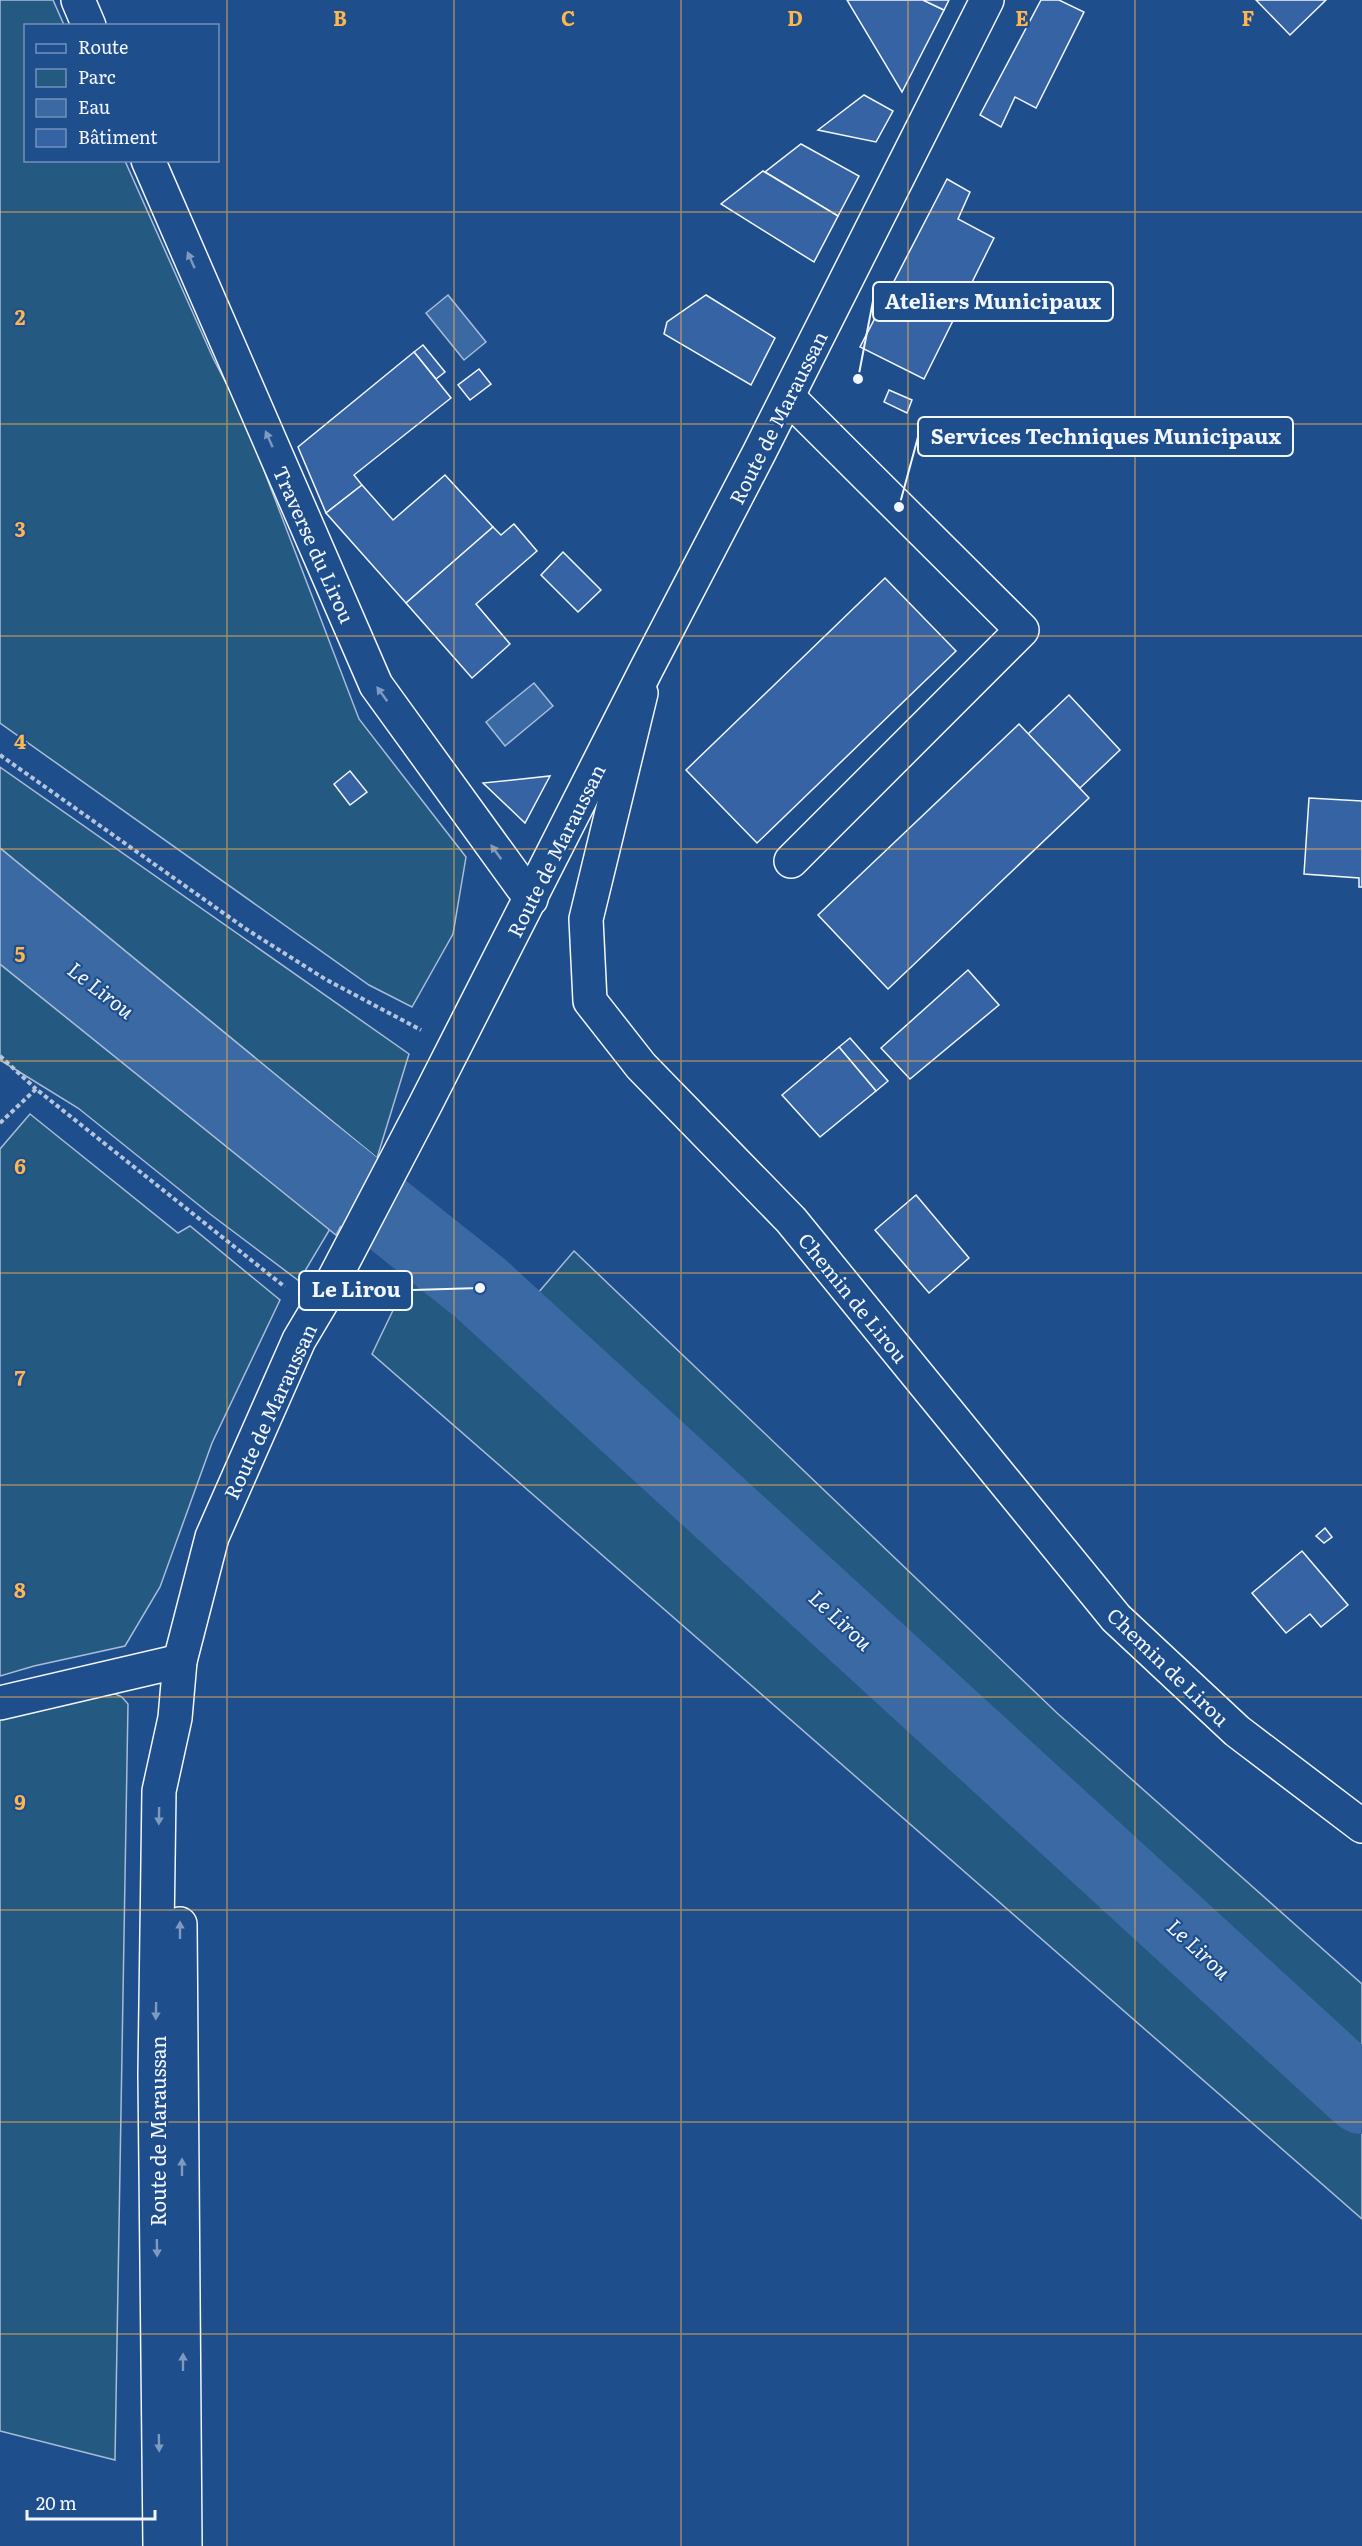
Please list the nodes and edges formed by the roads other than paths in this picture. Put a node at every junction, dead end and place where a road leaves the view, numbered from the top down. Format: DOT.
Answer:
graph roads {
  1 [pos="78,0"];
  2 [pos="987,0"];
  3 [pos="88,24"];
  4 [pos="149,162"];
  5 [pos="788,397"];
  6 [pos="647,668"];
  7 [pos="791,861"];
  8 [pos="531,899"];
  9 [pos="180,1661"];
  10 [pos="0,1703"];
  11 [pos="175,1718"];
  12 [pos="1362,1826"];
  13 [pos="160,2546"];
  14 [pos="184,2546"];
  1 -- 3 [label="main road"];
  2 -- 5 [label="main road, Route de Maraussan"];
  8 -- 4 [label="main road, Traverse du Lirou, one-way"];
  5 -- 6 [label="main road, Route de Maraussan"];
  5 -- 7 [label="main road"];
  6 -- 8 [label="main road, Route de Maraussan"];
  6 -- 12 [label="main road, Chemin de Lirou"];
  8 -- 9 [label="main road, Route de Maraussan"];
  9 -- 10 [label="main road"];
  9 -- 11 [label="main road, Route de Maraussan"];
  11 -- 13 [label="main road, Route de Maraussan, one-way"];
  14 -- 11 [label="main road, Route de Maraussan, one-way"];
}
